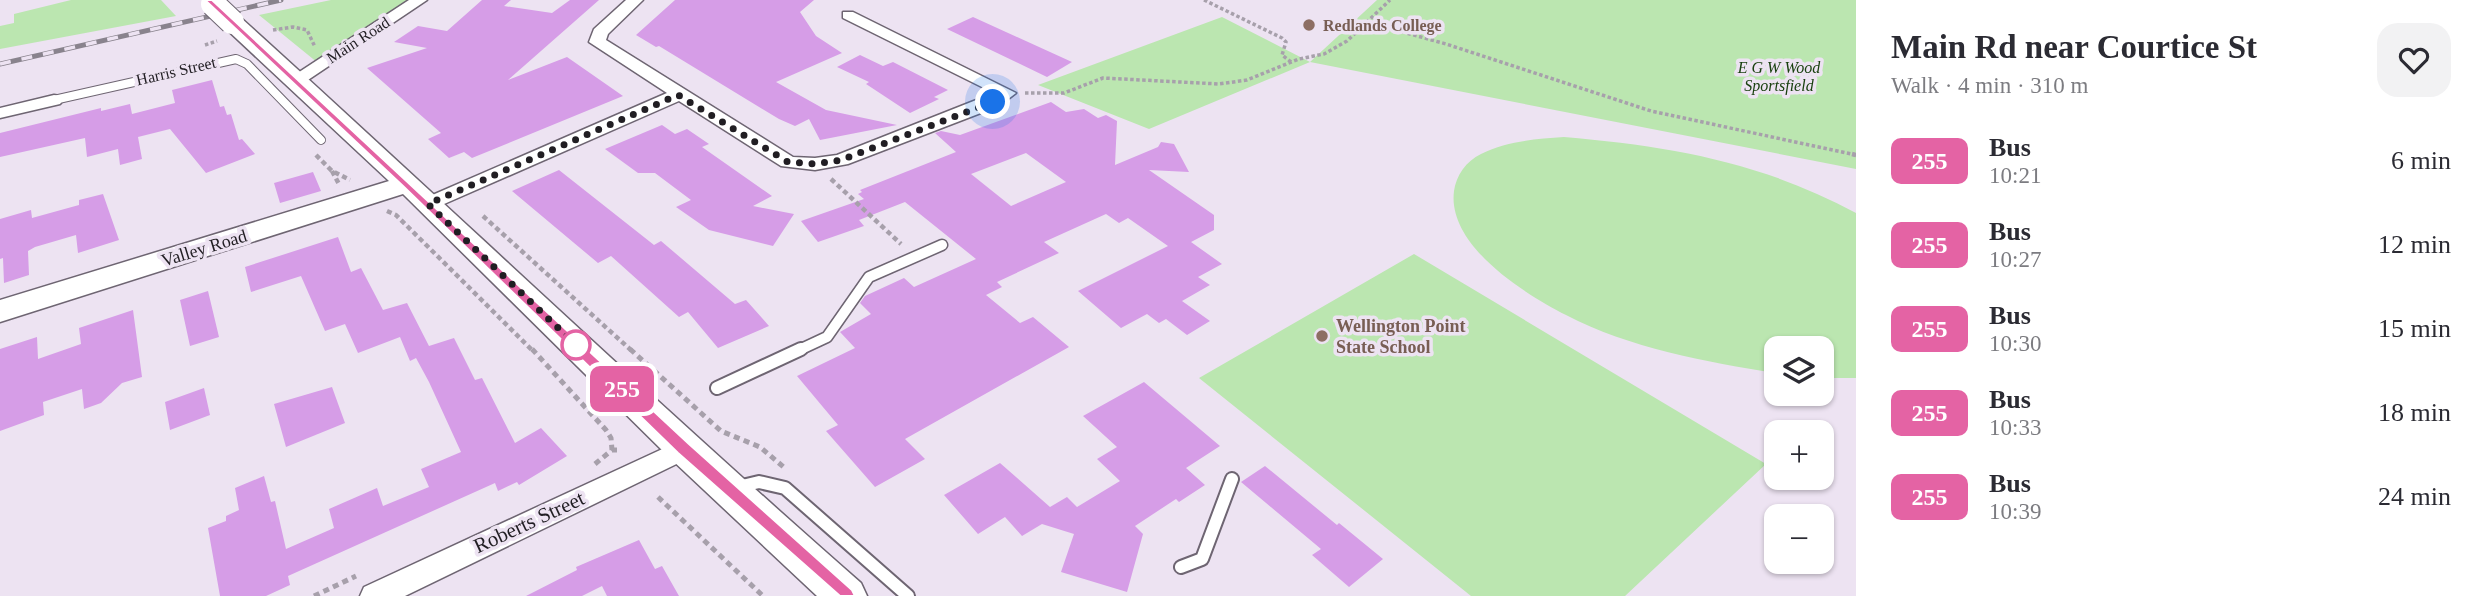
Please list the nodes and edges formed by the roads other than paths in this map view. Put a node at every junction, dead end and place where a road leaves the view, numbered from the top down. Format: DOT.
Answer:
graph roads {
  1 [pos="419,0"];
  2 [pos="635,0"];
  3 [pos="218,8"];
  4 [pos="848,15"];
  5 [pos="296,80"];
  6 [pos="678,95"];
  7 [pos="54,100"];
  8 [pos="0,113"];
  9 [pos="321,141"];
  10 [pos="418,194"];
  11 [pos="942,245"];
  12 [pos="0,311"];
  13 [pos="717,388"];
  14 [pos="684,449"];
  15 [pos="1232,479"];
  16 [pos="728,489"];
  17 [pos="1181,567"];
  18 [pos="375,596"];
  19 [pos="846,596"];
  20 [pos="908,596"];
  1 -- 5 [label="street, Main Road"];
  2 -- 6 [label="street"];
  3 -- 5 [label="main road"];
  4 -- 6 [label="street"];
  5 -- 10 [label="main road"];
  6 -- 10 [label="street"];
  7 -- 8 [label="street, Harris Street"];
  7 -- 9 [label="lane, Harris Street"];
  10 -- 12 [label="main road, Valley Road"];
  10 -- 14 [label="main road"];
  11 -- 13 [label="lane"];
  14 -- 16 [label="main road"];
  14 -- 18 [label="street, Roberts Street"];
  15 -- 17 [label="lane"];
  16 -- 19 [label="main road"];
  16 -- 20 [label="lane"];
}
